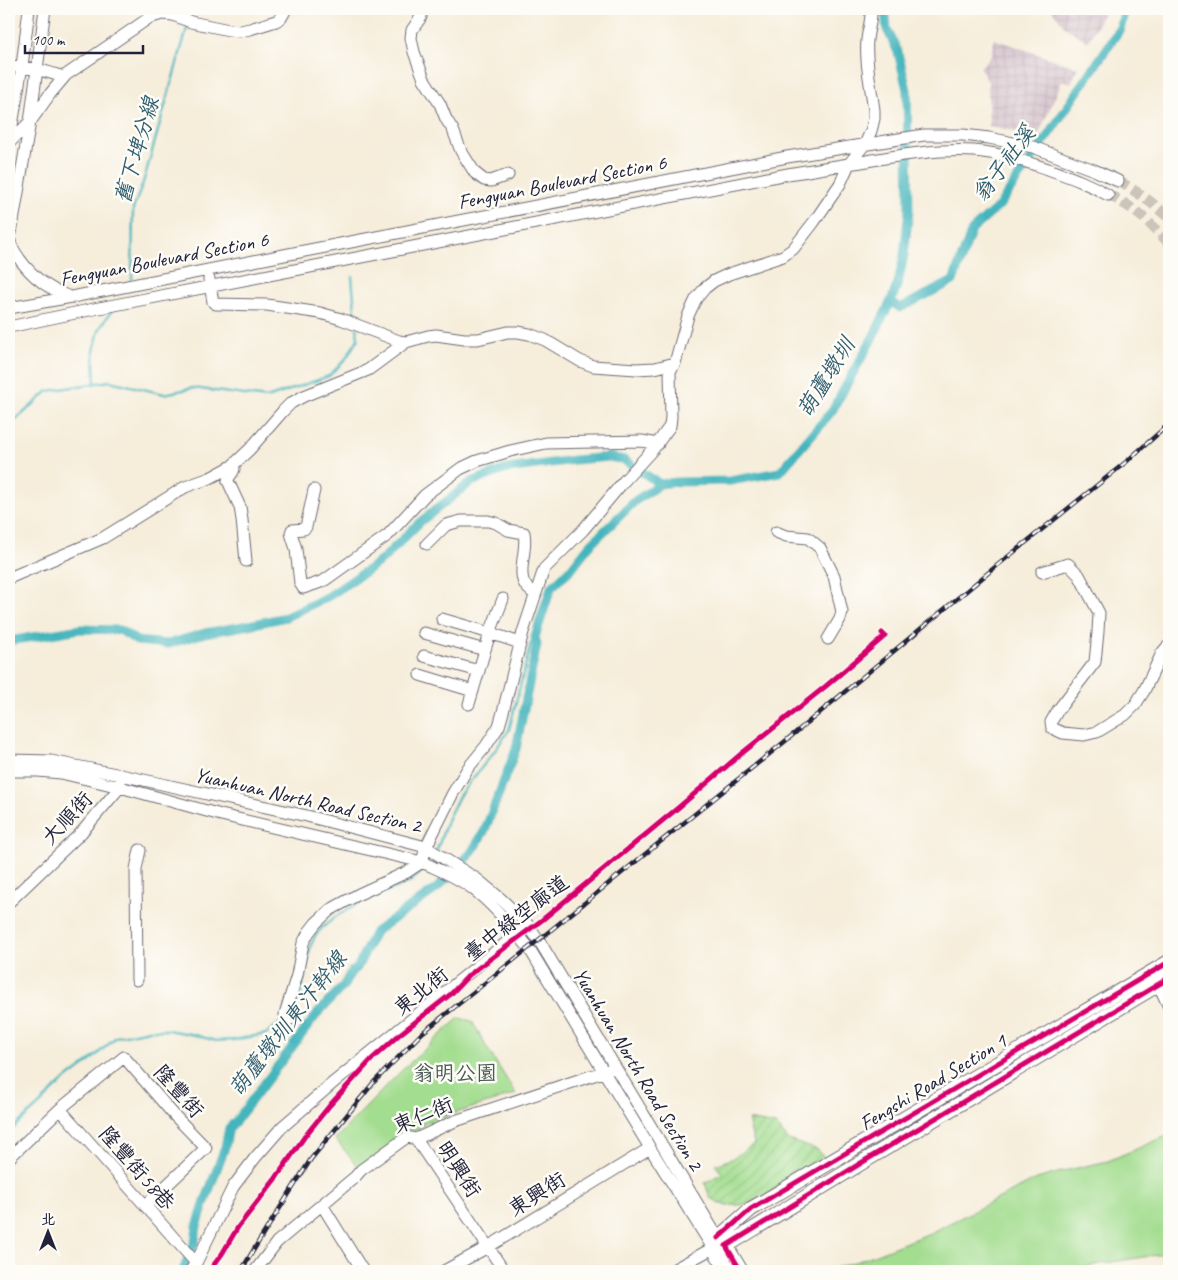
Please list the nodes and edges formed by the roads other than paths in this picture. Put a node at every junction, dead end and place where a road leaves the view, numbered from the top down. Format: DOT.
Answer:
graph roads {
  1 [pos="29,9"];
  2 [pos="45,9"];
  3 [pos="286,9"];
  4 [pos="418,9"];
  5 [pos="871,9"];
  6 [pos="9,66"];
  7 [pos="22,66"];
  8 [pos="37,68"];
  9 [pos="64,78"];
  10 [pos="30,122"];
  11 [pos="9,144"];
  12 [pos="865,144"];
  13 [pos="849,164"];
  14 [pos="508,175"];
  15 [pos="1118,181"];
  16 [pos="1108,195"];
  17 [pos="9,241"];
  18 [pos="9,245"];
  19 [pos="207,270"];
  20 [pos="210,286"];
  21 [pos="72,297"];
  22 [pos="9,308"];
  23 [pos="9,327"];
  24 [pos="406,342"];
  25 [pos="675,364"];
  26 [pos="656,446"];
  27 [pos="232,466"];
  28 [pos="314,490"];
  29 [pos="776,532"];
  30 [pos="427,544"];
  31 [pos="246,562"];
  32 [pos="1042,572"];
  33 [pos="9,578"];
  34 [pos="536,594"];
  35 [pos="503,599"];
  36 [pos="442,619"];
  37 [pos="424,633"];
  38 [pos="490,633"];
  39 [pos="828,639"];
  40 [pos="520,643"];
  41 [pos="1169,648"];
  42 [pos="485,650"];
  43 [pos="424,656"];
  44 [pos="479,671"];
  45 [pos="420,675"];
  46 [pos="473,691"];
  47 [pos="469,704"];
  48 [pos="9,760"];
  49 [pos="9,771"];
  50 [pos="121,775"];
  51 [pos="120,787"];
  52 [pos="426,847"];
  53 [pos="140,850"];
  54 [pos="422,862"];
  55 [pos="475,884"];
  56 [pos="9,902"];
  57 [pos="528,925"];
  58 [pos="517,934"];
  59 [pos="1169,962"];
  60 [pos="1152,972"];
  61 [pos="137,980"];
  62 [pos="1164,981"];
  63 [pos="1169,1007"];
  64 [pos="288,1016"];
  65 [pos="616,1068"];
  66 [pos="604,1072"];
  67 [pos="60,1109"];
  68 [pos="416,1138"];
  69 [pos="650,1148"];
  70 [pos="9,1158"];
  71 [pos="322,1205"];
  72 [pos="145,1206"];
  73 [pos="719,1244"];
  74 [pos="488,1247"];
  75 [pos="191,1261"];
  76 [pos="255,1271"];
  77 [pos="363,1271"];
  78 [pos="444,1271"];
  79 [pos="504,1271"];
  80 [pos="671,1271"];
  81 [pos="728,1271"];
  82 [pos="741,1271"];
  1 -- 7 [label="street"];
  2 -- 8 [label="street"];
  3 -- 9 [label="street"];
  4 -- 14 [label="street"];
  5 -- 12 [label="street"];
  6 -- 7 [label="street"];
  7 -- 8 [label="street"];
  7 -- 11 [label="street"];
  8 -- 9 [label="street"];
  8 -- 10 [label="street"];
  9 -- 10 [label="street"];
  10 -- 11 [label="street"];
  10 -- 17 [label="street"];
  12 -- 13 [label="street"];
  12 -- 15 [label="street, Fengyuan Boulevard Section 6"];
  12 -- 19 [label="street, Fengyuan Boulevard Section 6"];
  13 -- 16 [label="street, Fengyuan Boulevard Section 6"];
  13 -- 20 [label="street, Fengyuan Boulevard Section 6"];
  13 -- 25 [label="street"];
  17 -- 18 [label="street"];
  17 -- 21 [label="street"];
  19 -- 20 [label="street"];
  19 -- 21 [label="street, Fengyuan Boulevard Section 6"];
  20 -- 23 [label="street, Fengyuan Boulevard Section 6"];
  20 -- 24 [label="street"];
  21 -- 22 [label="street, Fengyuan Boulevard Section 6"];
  24 -- 25 [label="street"];
  24 -- 27 [label="street"];
  25 -- 26 [label="street"];
  26 -- 28 [label="street"];
  26 -- 34 [label="street"];
  27 -- 31 [label="street"];
  27 -- 33 [label="street"];
  29 -- 39 [label="street"];
  30 -- 34 [label="street"];
  32 -- 41 [label="street"];
  34 -- 40 [label="street"];
  35 -- 38 [label="street"];
  36 -- 38 [label="street"];
  37 -- 42 [label="street"];
  38 -- 40 [label="street"];
  38 -- 42 [label="street"];
  40 -- 52 [label="street"];
  42 -- 44 [label="street"];
  43 -- 44 [label="street"];
  44 -- 46 [label="street"];
  45 -- 46 [label="street"];
  46 -- 47 [label="street"];
  48 -- 50 [label="street, Yuanhuan North Road Section 2"];
  49 -- 51 [label="street, Yuanhuan North Road Section 2"];
  50 -- 51 [label="street, 大順街"];
  50 -- 52 [label="street, Yuanhuan North Road Section 2"];
  51 -- 54 [label="street, Yuanhuan North Road Section 2"];
  51 -- 56 [label="street, 大順街"];
  52 -- 54 [label="street"];
  52 -- 55 [label="street, Yuanhuan North Road Section 2"];
  53 -- 61 [label="street"];
  54 -- 55 [label="street, Yuanhuan North Road Section 2"];
  54 -- 64 [label="street"];
  55 -- 57 [label="street, Yuanhuan North Road Section 2"];
  55 -- 58 [label="street, Yuanhuan North Road Section 2"];
  57 -- 58 [label="street, 東北街"];
  57 -- 65 [label="street, Yuanhuan North Road Section 2"];
  58 -- 66 [label="street, Yuanhuan North Road Section 2"];
  58 -- 75 [label="street, 東北街"];
  59 -- 60 [label="main road, Fengshi Road Section 1"];
  60 -- 62 [label="street"];
  60 -- 73 [label="main road, Fengshi Road Section 1"];
  62 -- 63 [label="street"];
  62 -- 73 [label="main road, Fengshi Road Section 1"];
  65 -- 66 [label="street, 東仁街"];
  65 -- 73 [label="street, Yuanhuan North Road Section 2"];
  66 -- 68 [label="street, 東仁街"];
  66 -- 69 [label="street, Yuanhuan North Road Section 2"];
  67 -- 70 [label="street"];
  67 -- 72 [label="street, 隆豐街58巷"];
  67 -- 72 [label="street, 隆豐街"];
  68 -- 71 [label="street, 東仁街"];
  68 -- 74 [label="street, 明興街"];
  69 -- 73 [label="street, Yuanhuan North Road Section 2"];
  69 -- 74 [label="street, 東興街"];
  71 -- 76 [label="street, 東仁街"];
  71 -- 77 [label="street"];
  72 -- 75 [label="street, 隆豐街58巷"];
  73 -- 80 [label="street, Fengshi Road Section 1"];
  73 -- 81 [label="main road"];
  73 -- 82 [label="main road"];
  74 -- 78 [label="street, 東興街"];
  74 -- 79 [label="street, 明興街"];
}
